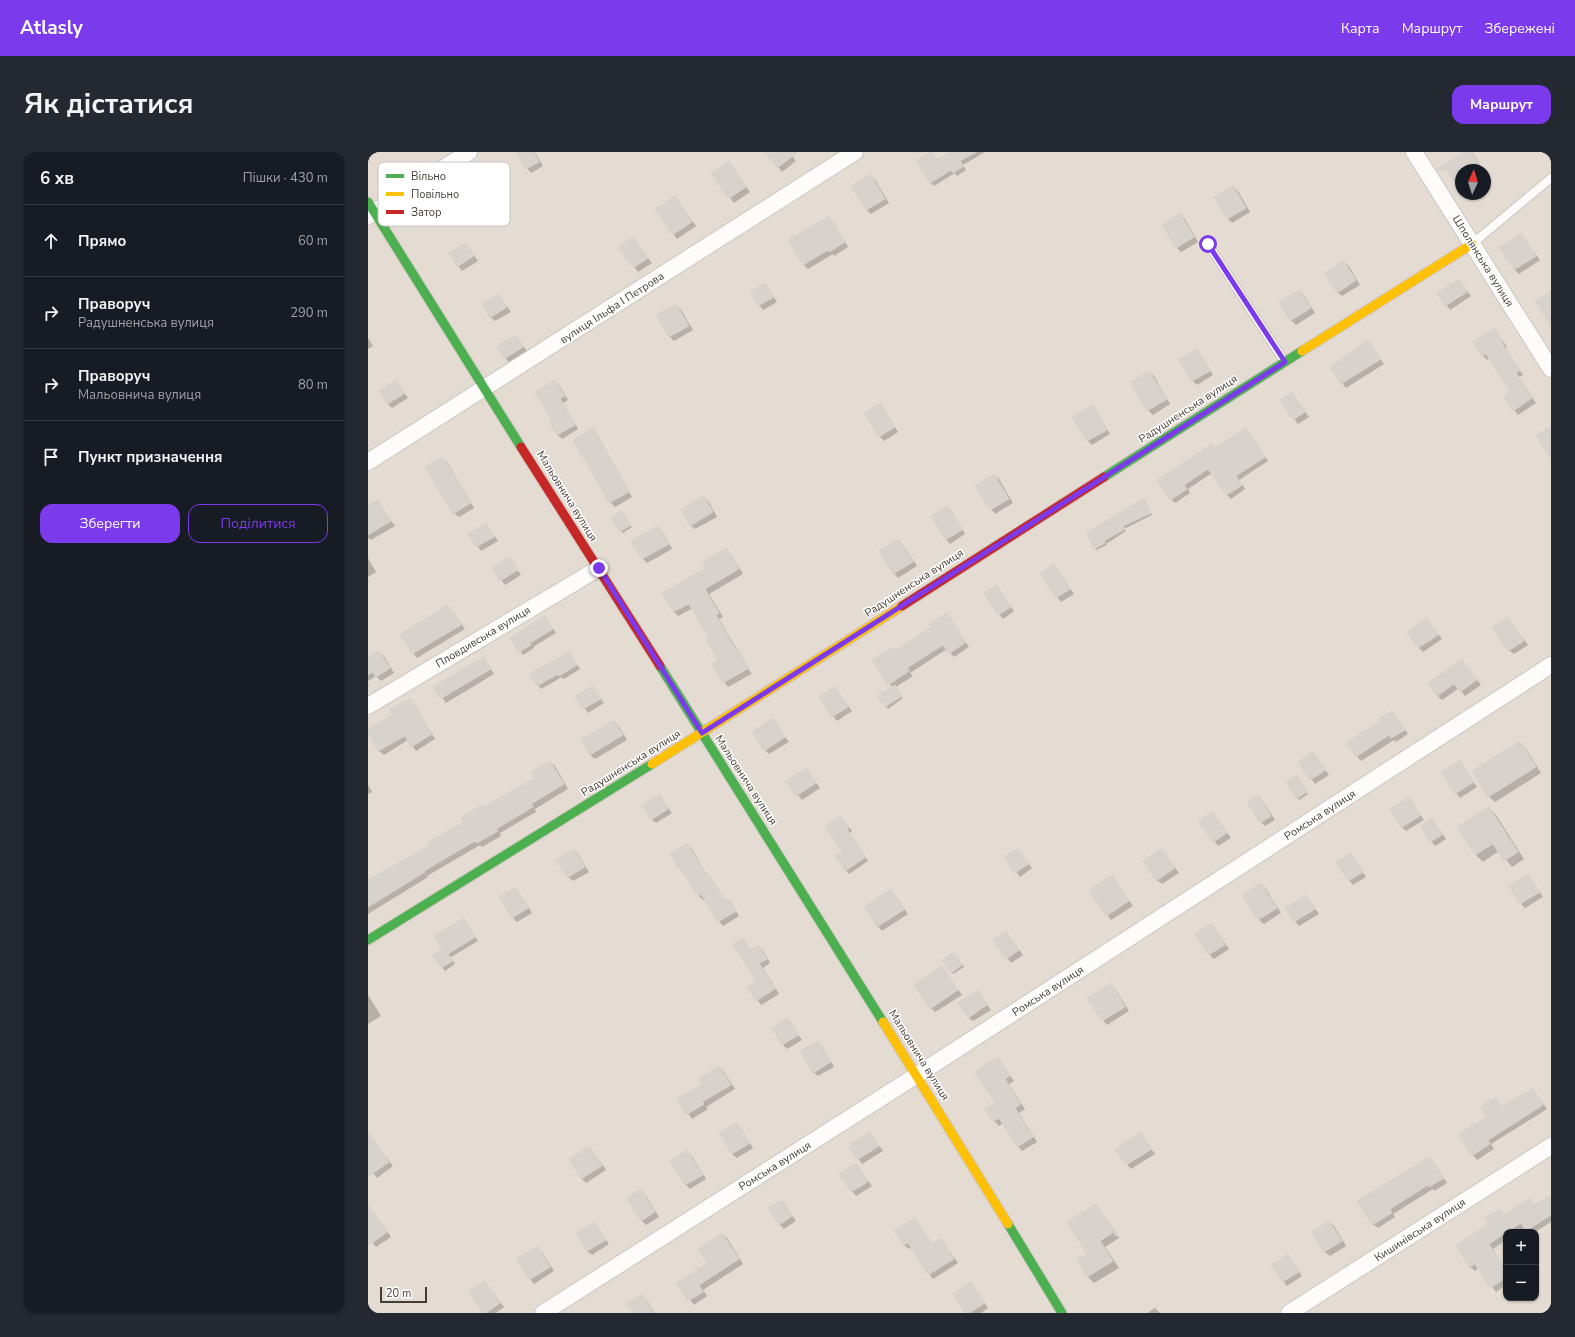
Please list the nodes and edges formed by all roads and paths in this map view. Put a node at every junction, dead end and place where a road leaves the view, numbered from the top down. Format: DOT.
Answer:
graph roads {
  1 [pos="469,152"];
  2 [pos="855,152"];
  3 [pos="1414,152"];
  4 [pos="452,162"];
  5 [pos="1551,178"];
  6 [pos="370,210"];
  7 [pos="378,223"];
  8 [pos="380,226"];
  9 [pos="1208,244"];
  10 [pos="1472,244"];
  11 [pos="1285,362"];
  12 [pos="1551,369"];
  13 [pos="484,389"];
  14 [pos="368,462"];
  15 [pos="599,568"];
  16 [pos="1551,665"];
  17 [pos="368,706"];
  18 [pos="702,733"];
  19 [pos="368,940"];
  20 [pos="917,1075"];
  21 [pos="1551,1146"];
  22 [pos="543,1313"];
  23 [pos="1062,1313"];
  24 [pos="1289,1313"];
  1 -- 4 [label="street"];
  2 -- 13 [label="street, вулиця Ільфа І Петрова"];
  3 -- 10 [label="street, Шполянська вулиця"];
  5 -- 10 [label="lane"];
  6 -- 7 [label="street, Мальовнича вулиця"];
  8 -- 13 [label="street, Мальовнича вулиця"];
  9 -- 11 [label="lane"];
  10 -- 11 [label="street, Радушненська вулиця"];
  10 -- 12 [label="street, Шполянська вулиця"];
  11 -- 18 [label="street, Радушненська вулиця"];
  13 -- 14 [label="street, вулиця Ільфа І Петрова"];
  13 -- 15 [label="street, Мальовнича вулиця"];
  15 -- 17 [label="street, Пловдивська вулиця"];
  15 -- 18 [label="street, Мальовнича вулиця"];
  16 -- 20 [label="street, Ромська вулиця"];
  18 -- 19 [label="street, Радушненська вулиця"];
  18 -- 20 [label="street, Мальовнича вулиця"];
  20 -- 22 [label="street, Ромська вулиця"];
  20 -- 23 [label="street, Мальовнича вулиця"];
  21 -- 24 [label="street, Кишинівська вулиця"];
}
